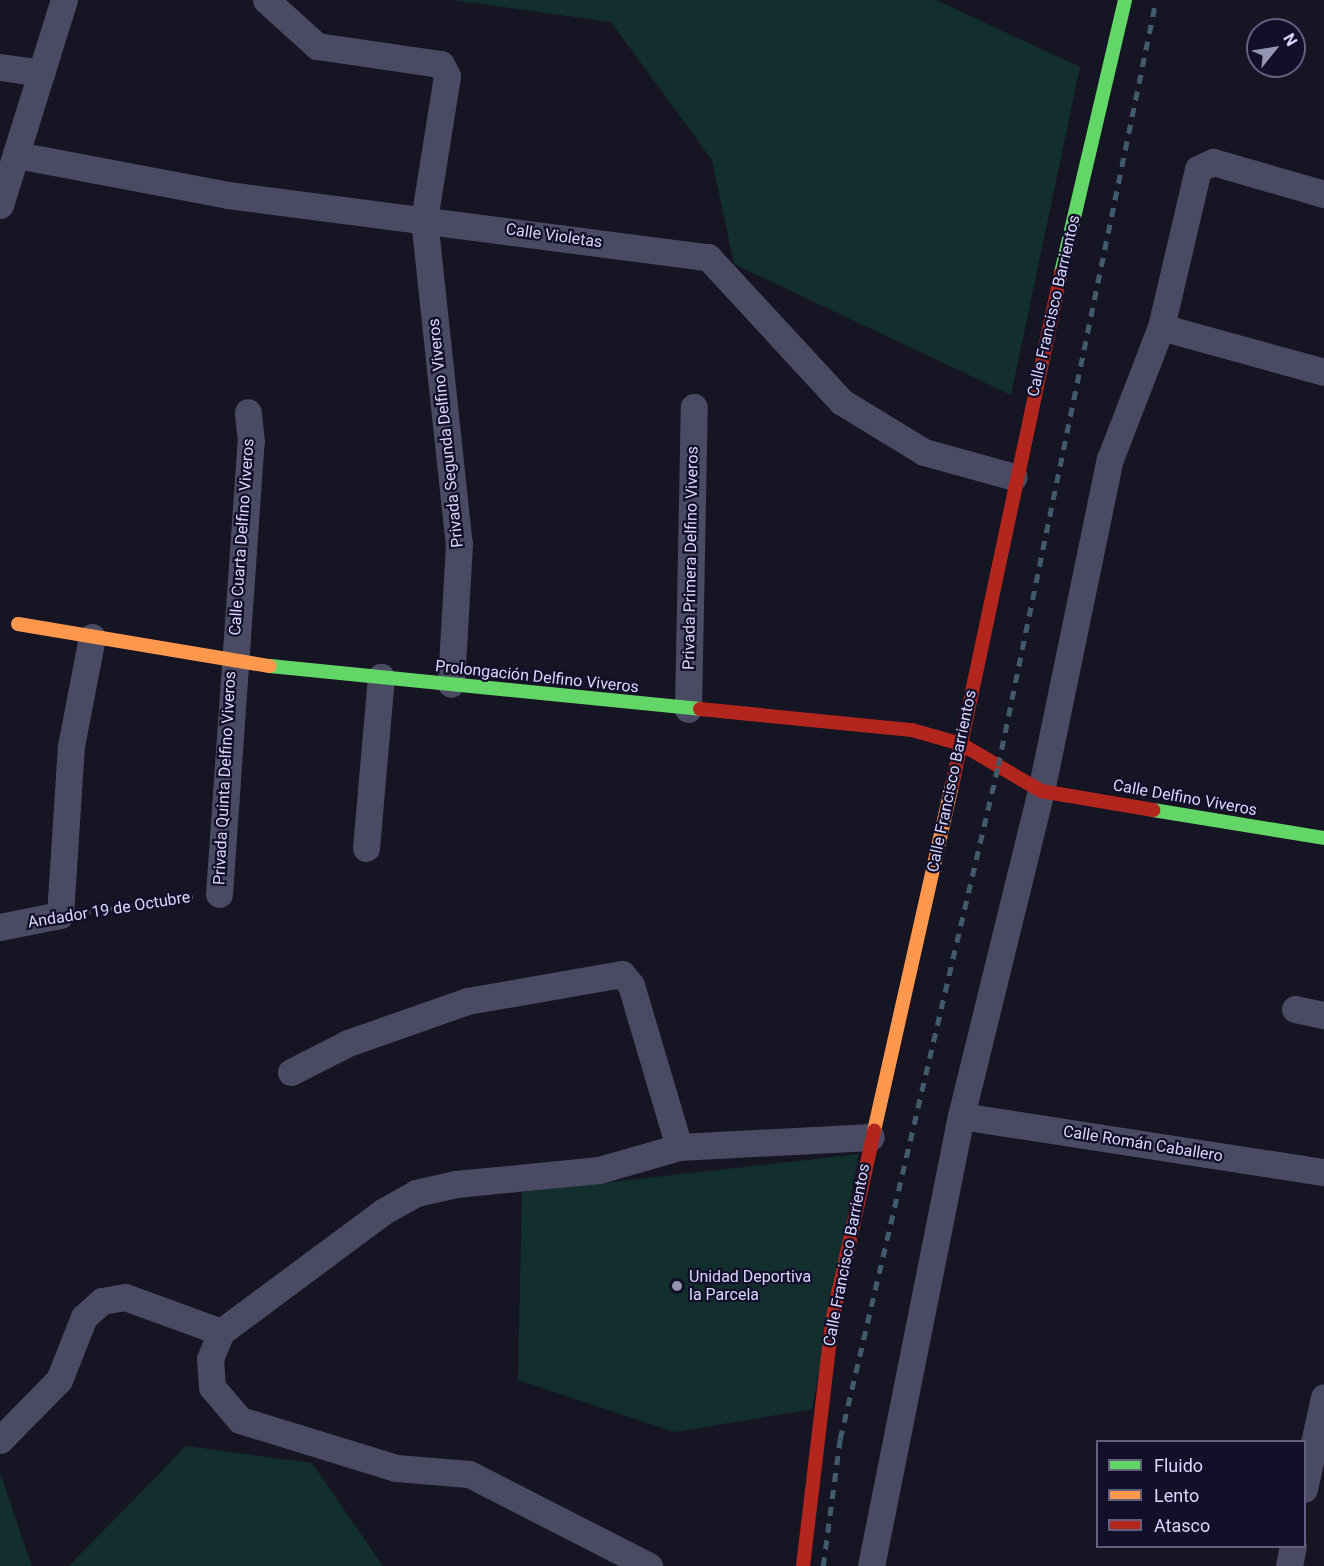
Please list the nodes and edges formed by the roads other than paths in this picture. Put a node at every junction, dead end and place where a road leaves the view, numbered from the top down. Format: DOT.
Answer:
graph roads {
  1 [pos="64,0"];
  2 [pos="266,0"];
  3 [pos="1125,0"];
  4 [pos="0,67"];
  5 [pos="42,74"];
  6 [pos="17,155"];
  7 [pos="1324,194"];
  8 [pos="0,205"];
  9 [pos="424,219"];
  10 [pos="1161,327"];
  11 [pos="1324,372"];
  12 [pos="694,407"];
  13 [pos="248,412"];
  14 [pos="1014,477"];
  15 [pos="18,624"];
  16 [pos="92,637"];
  17 [pos="232,662"];
  18 [pos="381,677"];
  19 [pos="451,684"];
  20 [pos="688,709"];
  21 [pos="961,744"];
  22 [pos="1041,791"];
  23 [pos="1324,838"];
  24 [pos="366,848"];
  25 [pos="219,894"];
  26 [pos="0,927"];
  27 [pos="1295,1009"];
  28 [pos="1324,1015"];
  29 [pos="291,1072"];
  30 [pos="961,1116"];
  31 [pos="871,1137"];
  32 [pos="679,1146"];
  33 [pos="1324,1172"];
  34 [pos="221,1332"];
  35 [pos="1324,1397"];
  36 [pos="0,1440"];
  37 [pos="1306,1484"];
  38 [pos="1293,1548"];
  39 [pos="649,1566"];
  40 [pos="804,1566"];
  41 [pos="871,1566"];
  42 [pos="1289,1566"];
  1 -- 5 [label="street"];
  2 -- 9 [label="street, Privada Segunda Delfino Viveros"];
  3 -- 14 [label="street, Calle Francisco Barrientos"];
  4 -- 5 [label="street"];
  5 -- 6 [label="street"];
  6 -- 8 [label="street"];
  6 -- 9 [label="street, Calle Violetas"];
  7 -- 10 [label="street"];
  9 -- 14 [label="street, Calle Violetas"];
  9 -- 19 [label="street, Privada Segunda Delfino Viveros"];
  10 -- 11 [label="street"];
  10 -- 22 [label="street"];
  12 -- 20 [label="street, Privada Primera Delfino Viveros"];
  13 -- 17 [label="street, Calle Cuarta Delfino Viveros"];
  14 -- 21 [label="street, Calle Francisco Barrientos"];
  15 -- 16 [label="street, Prolongación Delfino Viveros"];
  16 -- 17 [label="street, Prolongación Delfino Viveros"];
  16 -- 26 [label="street, Andador 19 de Octubre"];
  17 -- 18 [label="street, Prolongación Delfino Viveros"];
  17 -- 25 [label="street, Privada Quinta Delfino Viveros"];
  18 -- 19 [label="street, Prolongación Delfino Viveros"];
  18 -- 24 [label="street"];
  19 -- 20 [label="street, Prolongación Delfino Viveros"];
  20 -- 21 [label="street, Prolongación Delfino Viveros"];
  21 -- 22 [label="street, Prolongación Delfino Viveros"];
  21 -- 31 [label="street, Calle Francisco Barrientos"];
  22 -- 23 [label="street, Calle Delfino Viveros"];
  22 -- 30 [label="street"];
  27 -- 28 [label="street"];
  29 -- 32 [label="street"];
  30 -- 33 [label="street, Calle Román Caballero"];
  30 -- 41 [label="street"];
  31 -- 32 [label="street"];
  31 -- 40 [label="street, Calle Francisco Barrientos"];
  32 -- 34 [label="street"];
  34 -- 36 [label="street"];
  34 -- 39 [label="street"];
  35 -- 37 [label="street"];
  38 -- 42 [label="street"];
}
